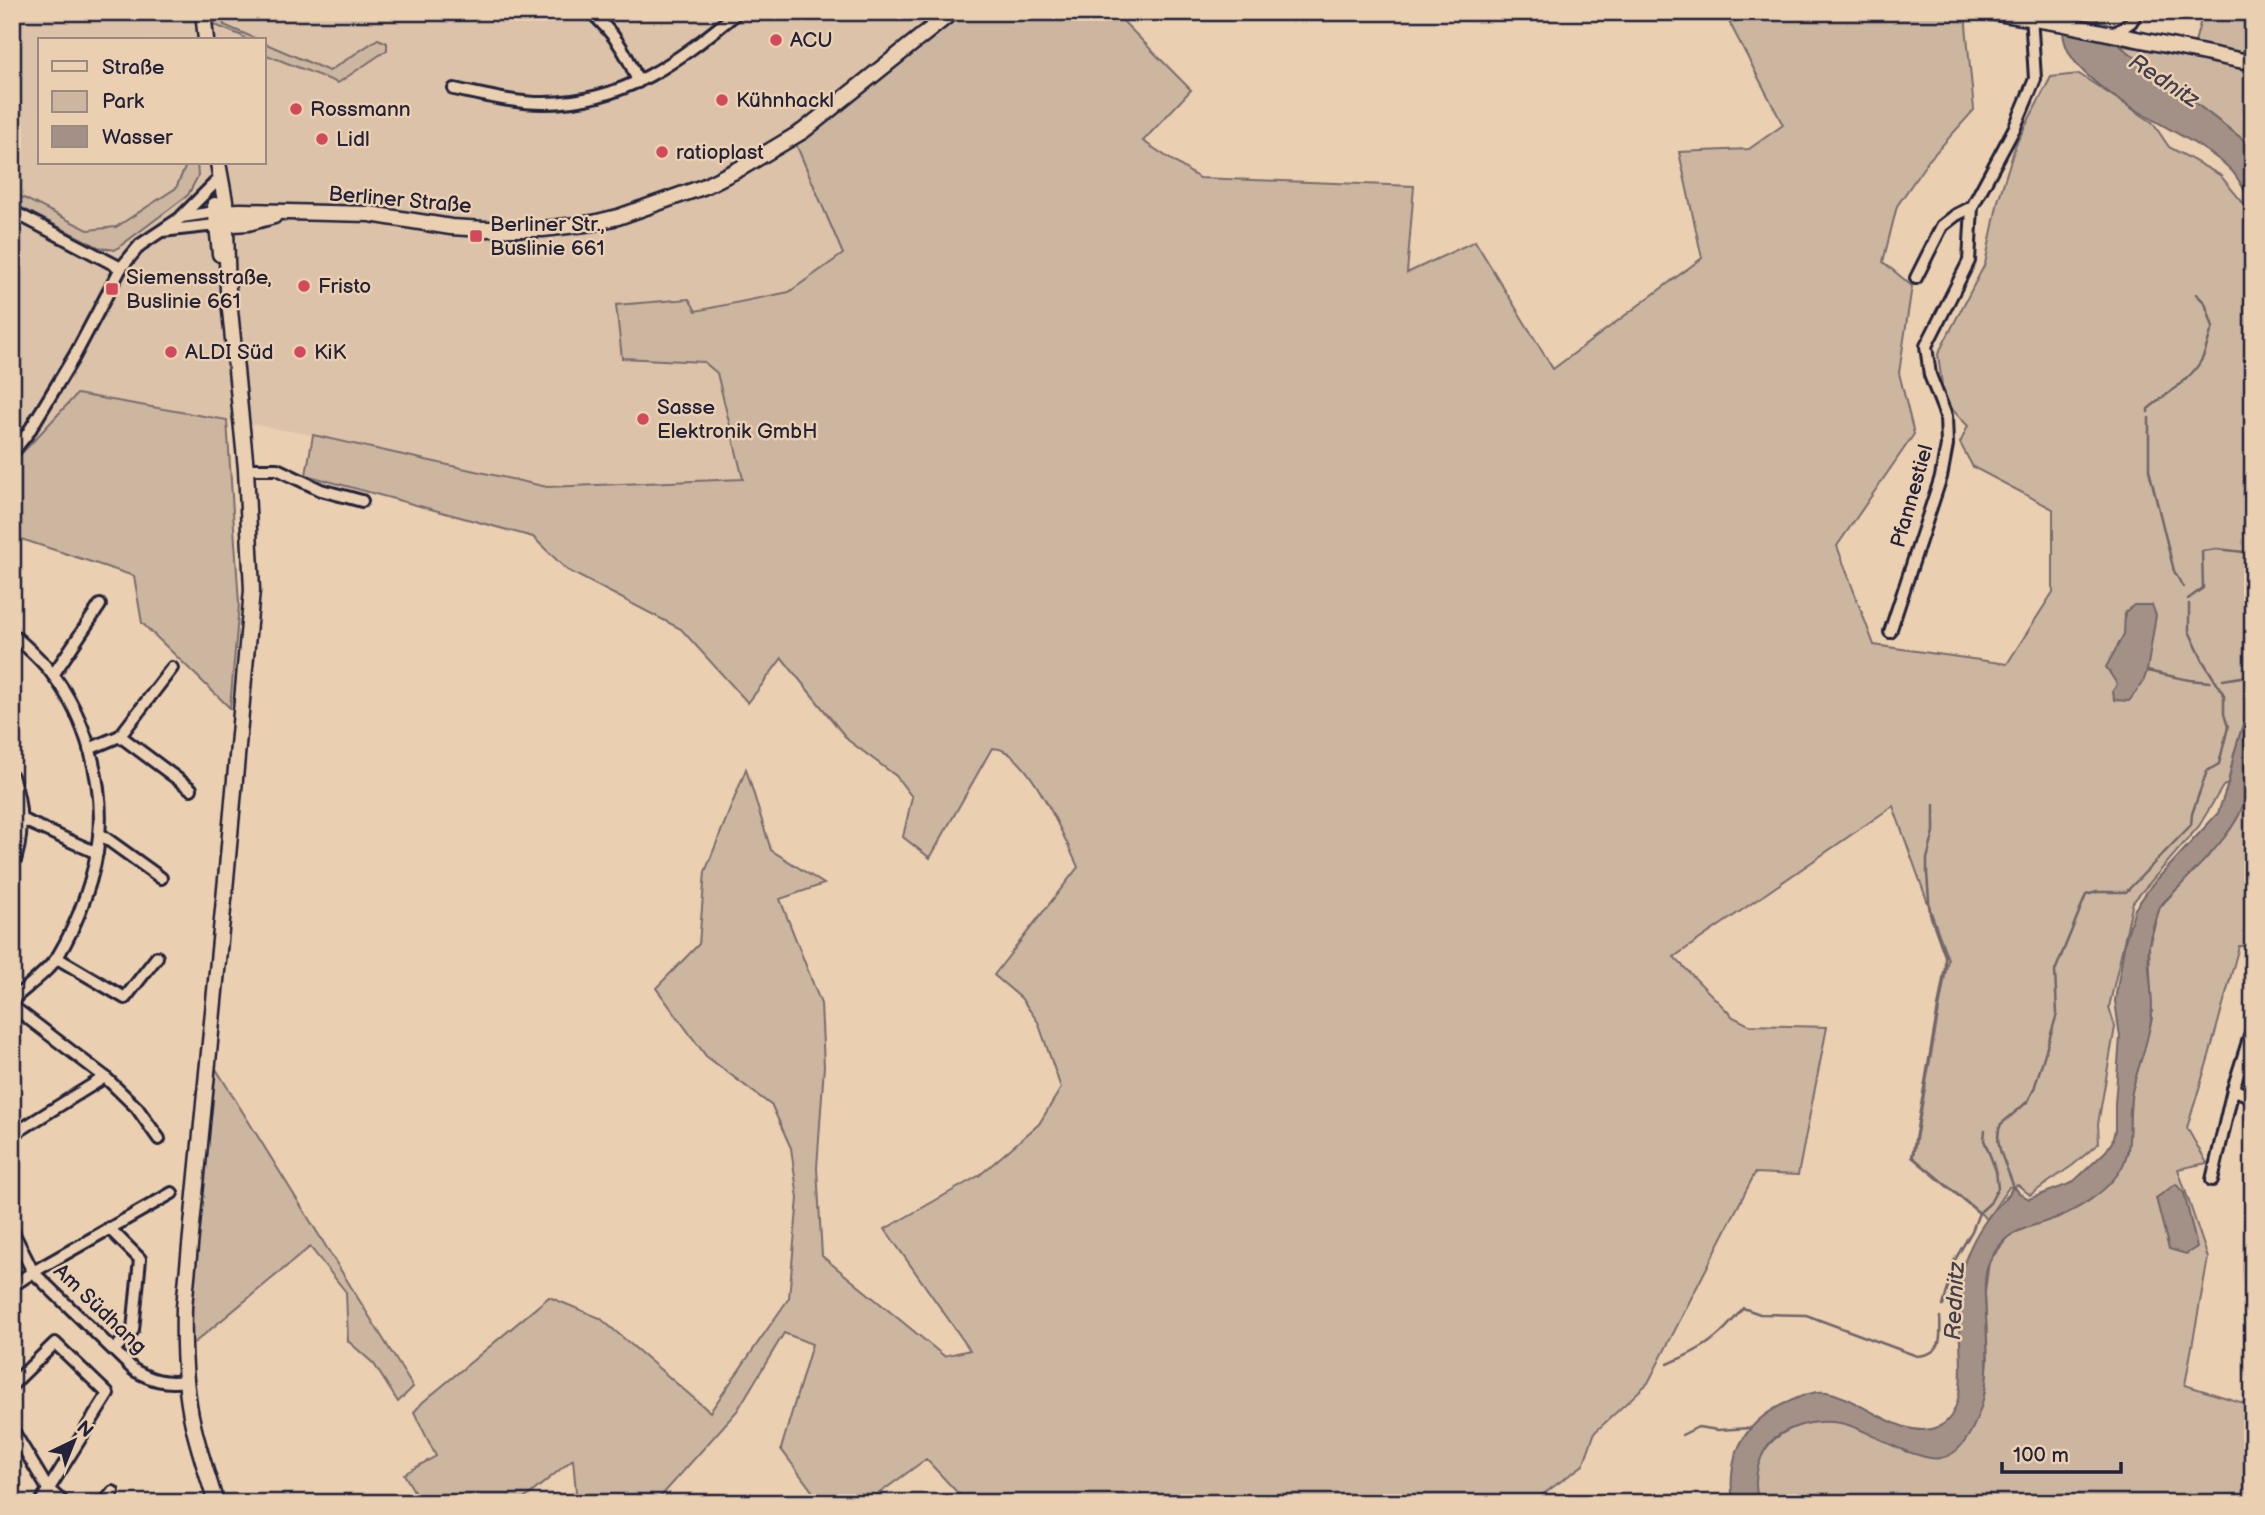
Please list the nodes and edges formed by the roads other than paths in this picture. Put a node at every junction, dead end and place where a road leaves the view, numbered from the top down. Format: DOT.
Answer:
graph roads {
  1 [pos="203,12"];
  2 [pos="590,12"];
  3 [pos="738,12"];
  4 [pos="952,12"];
  5 [pos="1992,12"];
  6 [pos="2137,12"];
  7 [pos="2031,15"];
  8 [pos="2110,33"];
  9 [pos="206,38"];
  10 [pos="2253,63"];
  11 [pos="638,82"];
  12 [pos="454,89"];
  13 [pos="216,164"];
  14 [pos="216,164"];
  15 [pos="215,183"];
  16 [pos="1972,207"];
  17 [pos="15,212"];
  18 [pos="182,216"];
  19 [pos="221,218"];
  20 [pos="12,224"];
  21 [pos="159,231"];
  22 [pos="121,268"];
  23 [pos="1916,278"];
  24 [pos="12,453"];
  25 [pos="246,469"];
  26 [pos="362,501"];
  27 [pos="100,605"];
  28 [pos="1890,632"];
  29 [pos="12,634"];
  30 [pos="172,668"];
  31 [pos="53,675"];
  32 [pos="120,736"];
  33 [pos="89,749"];
  34 [pos="12,776"];
  35 [pos="191,789"];
  36 [pos="22,819"];
  37 [pos="100,834"];
  38 [pos="97,853"];
  39 [pos="12,868"];
  40 [pos="161,878"];
  41 [pos="157,957"];
  42 [pos="57,958"];
  43 [pos="12,1000"];
  44 [pos="12,1006"];
  45 [pos="2253,1026"];
  46 [pos="2249,1050"];
  47 [pos="105,1077"];
  48 [pos="2233,1089"];
  49 [pos="2253,1098"];
  50 [pos="12,1135"];
  51 [pos="159,1139"];
  52 [pos="2212,1180"];
  53 [pos="172,1193"];
  54 [pos="109,1228"];
  55 [pos="12,1230"];
  56 [pos="33,1272"];
  57 [pos="12,1286"];
  58 [pos="114,1350"];
  59 [pos="185,1381"];
  60 [pos="12,1385"];
  61 [pos="12,1429"];
  62 [pos="48,1489"];
  63 [pos="113,1492"];
  64 [pos="40,1503"];
  65 [pos="64,1503"];
  66 [pos="104,1503"];
  67 [pos="216,1503"];
  1 -- 9 [label="main road"];
  2 -- 11 [label="street"];
  3 -- 11 [label="street"];
  4 -- 19 [label="main road, Berliner Straße"];
  5 -- 7 [label="main road"];
  6 -- 8 [label="street"];
  7 -- 8 [label="main road"];
  7 -- 16 [label="street, Pfannestiel"];
  8 -- 10 [label="main road"];
  11 -- 12 [label="street"];
  13 -- 15 [label="main road"];
  14 -- 19 [label="main road"];
  15 -- 18 [label="street"];
  15 -- 19 [label="main road"];
  16 -- 23 [label="street"];
  16 -- 28 [label="street, Pfannestiel"];
  17 -- 20 [label="street"];
  17 -- 22 [label="street"];
  18 -- 19 [label="street"];
  18 -- 21 [label="street"];
  19 -- 21 [label="street"];
  19 -- 25 [label="main road"];
  21 -- 22 [label="street"];
  22 -- 24 [label="street"];
  25 -- 26 [label="street"];
  25 -- 59 [label="main road"];
  27 -- 31 [label="street"];
  29 -- 31 [label="street"];
  30 -- 32 [label="street"];
  31 -- 33 [label="street"];
  32 -- 33 [label="street"];
  32 -- 35 [label="street"];
  33 -- 37 [label="street"];
  34 -- 36 [label="street"];
  36 -- 38 [label="street"];
  36 -- 39 [label="street"];
  37 -- 38 [label="street"];
  37 -- 40 [label="street"];
  38 -- 42 [label="street"];
  41 -- 42 [label="street"];
  42 -- 43 [label="street"];
  44 -- 47 [label="street"];
  45 -- 46 [label="street"];
  46 -- 48 [label="street"];
  47 -- 50 [label="street"];
  47 -- 51 [label="street"];
  48 -- 49 [label="street"];
  48 -- 52 [label="street"];
  53 -- 54 [label="street"];
  54 -- 56 [label="street"];
  54 -- 58 [label="street"];
  55 -- 56 [label="street, Am Südhang"];
  56 -- 57 [label="street"];
  56 -- 58 [label="street, Am Südhang"];
  58 -- 59 [label="street, Am Südhang"];
  59 -- 67 [label="main road"];
  60 -- 62 [label="street"];
  61 -- 62 [label="street"];
  62 -- 64 [label="street"];
  62 -- 65 [label="street"];
  63 -- 66 [label="street"];
}
